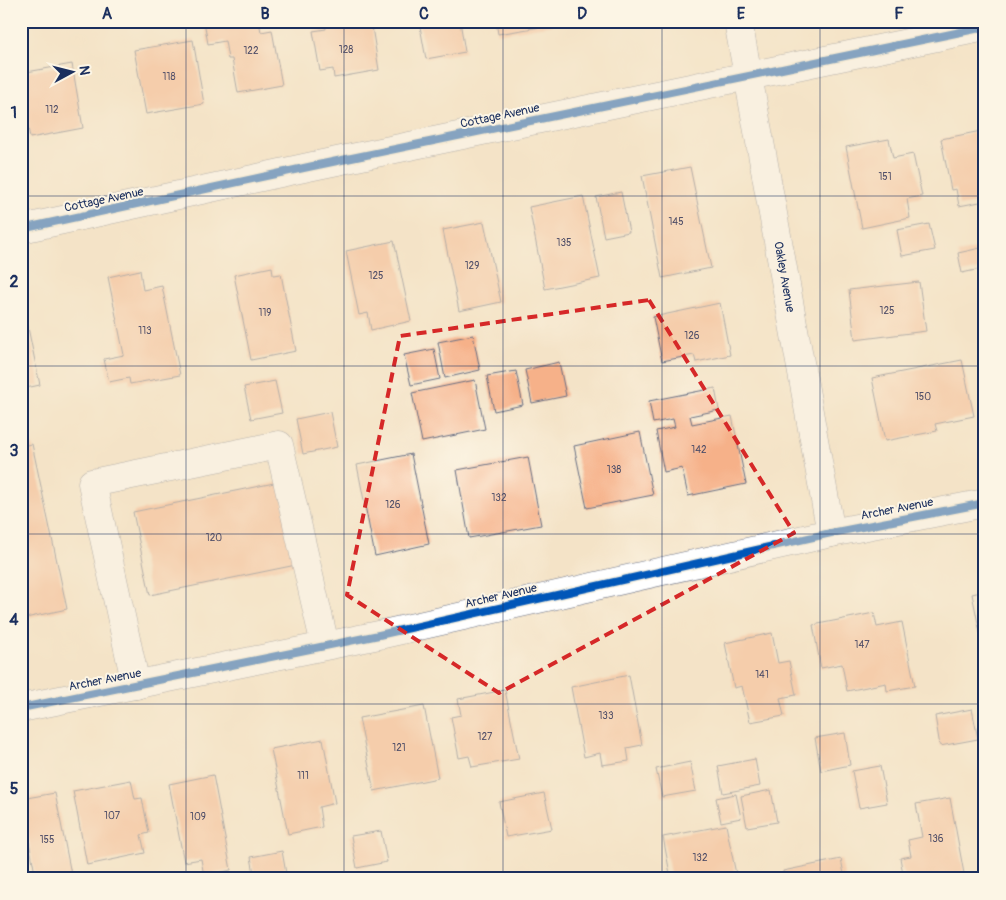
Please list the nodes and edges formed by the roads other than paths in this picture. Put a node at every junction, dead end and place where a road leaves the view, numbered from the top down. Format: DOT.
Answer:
graph roads {
  1 [pos="738,21"];
  2 [pos="985,27"];
  3 [pos="748,76"];
  4 [pos="21,229"];
  5 [pos="985,503"];
  6 [pos="831,532"];
  7 [pos="325,645"];
  8 [pos="136,685"];
  9 [pos="21,708"];
  1 -- 3 [label="street, Oakley Avenue"];
  2 -- 3 [label="street, Cottage Avenue"];
  3 -- 4 [label="street, Cottage Avenue"];
  3 -- 6 [label="street, Oakley Avenue"];
  5 -- 6 [label="street, Archer Avenue"];
  6 -- 7 [label="street, Archer Avenue"];
  7 -- 8 [label="street, Archer Avenue"];
  7 -- 8 [label="street"];
  8 -- 9 [label="street, Archer Avenue"];
}
